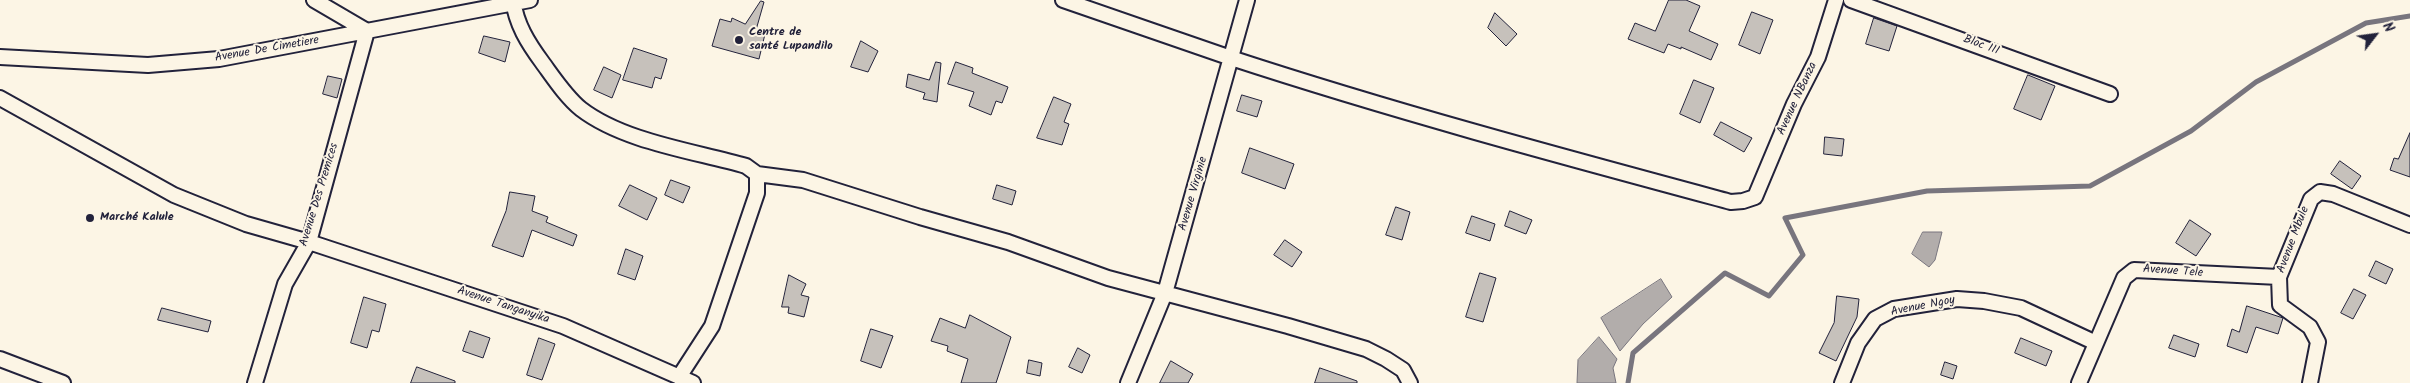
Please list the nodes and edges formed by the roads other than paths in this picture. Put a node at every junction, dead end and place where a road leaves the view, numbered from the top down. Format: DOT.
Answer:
graph roads {
  1 [pos="314,0"];
  2 [pos="530,0"];
  3 [pos="1063,0"];
  4 [pos="1247,0"];
  5 [pos="1836,0"];
  6 [pos="1851,0"];
  7 [pos="513,1"];
  8 [pos="367,32"];
  9 [pos="0,57"];
  10 [pos="1231,58"];
  11 [pos="2110,94"];
  12 [pos="0,98"];
  13 [pos="757,174"];
  14 [pos="2410,225"];
  15 [pos="309,242"];
  16 [pos="2280,277"];
  17 [pos="1165,293"];
  18 [pos="2096,343"];
  19 [pos="0,359"];
  20 [pos="679,377"];
  21 [pos="63,383"];
  22 [pos="255,383"];
  23 [pos="693,383"];
  24 [pos="1128,383"];
  25 [pos="1410,383"];
  26 [pos="1842,383"];
  27 [pos="2078,383"];
  28 [pos="2310,383"];
  1 -- 8 [label="street"];
  2 -- 7 [label="street, Avenue De Cimetiere"];
  3 -- 10 [label="street"];
  4 -- 10 [label="street, Avenue Virginie"];
  5 -- 10 [label="street, Avenue NBanza"];
  6 -- 11 [label="street, Bloc III"];
  7 -- 8 [label="street, Avenue De Cimetiere"];
  7 -- 13 [label="street"];
  8 -- 9 [label="street, Avenue De Cimetiere"];
  8 -- 15 [label="street, Avenue Des Premices"];
  10 -- 17 [label="street, Avenue Virginie"];
  12 -- 15 [label="street, Avenue Tanganyika"];
  13 -- 17 [label="street"];
  13 -- 20 [label="street"];
  14 -- 16 [label="street, Avenue Mbule"];
  15 -- 20 [label="street, Avenue Tanganyika"];
  15 -- 22 [label="street, Avenue Des Premices"];
  16 -- 18 [label="street, Avenue Tele"];
  16 -- 28 [label="street, Avenue Mbule"];
  17 -- 24 [label="street, Avenue Virginie"];
  17 -- 25 [label="street"];
  18 -- 26 [label="street, Avenue Ngoy"];
  18 -- 27 [label="street, Avenue Tele"];
  19 -- 21 [label="street"];
  20 -- 23 [label="street, Avenue Tanganyika"];
}
